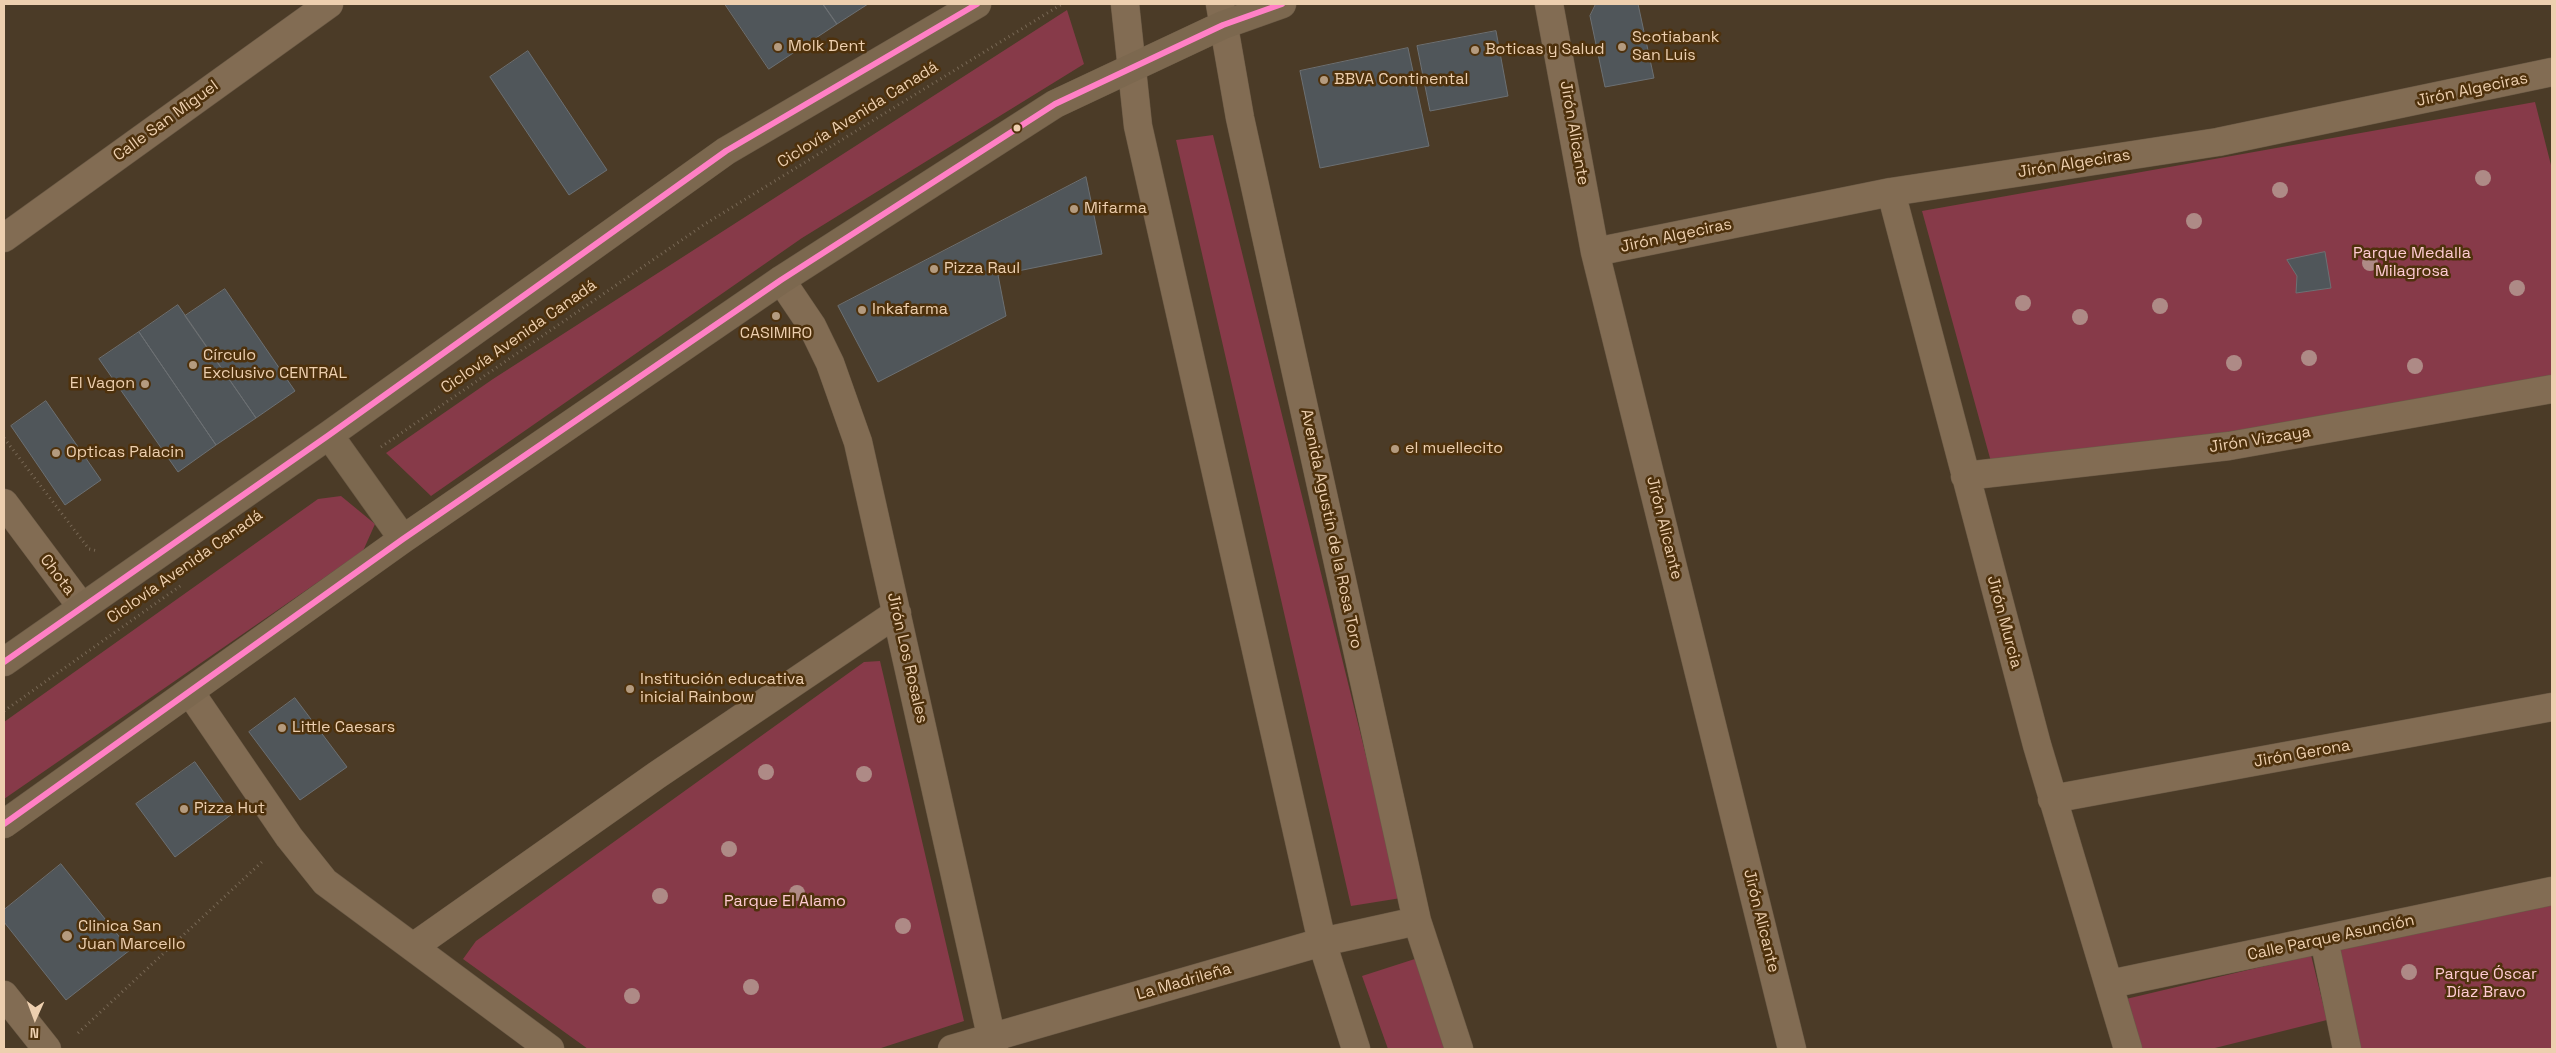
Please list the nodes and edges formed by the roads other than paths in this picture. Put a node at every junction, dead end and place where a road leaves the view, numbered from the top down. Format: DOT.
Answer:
graph roads {
  1 [pos="329,4"];
  2 [pos="977,4"];
  3 [pos="1125,4"];
  4 [pos="1282,4"];
  5 [pos="1548,4"];
  6 [pos="1221,14"];
  7 [pos="1132,70"];
  8 [pos="2552,72"];
  9 [pos="1891,192"];
  10 [pos="4,238"];
  11 [pos="1596,252"];
  12 [pos="781,280"];
  13 [pos="2552,389"];
  14 [pos="329,435"];
  15 [pos="1965,476"];
  16 [pos="4,503"];
  17 [pos="403,539"];
  18 [pos="81,606"];
  19 [pos="897,613"];
  20 [pos="4,662"];
  21 [pos="190,692"];
  22 [pos="2552,707"];
  23 [pos="2052,799"];
  24 [pos="4,824"];
  25 [pos="2552,891"];
  26 [pos="1417,921"];
  27 [pos="2324,939"];
  28 [pos="1322,942"];
  29 [pos="413,946"];
  30 [pos="2110,984"];
  31 [pos="4,995"];
  32 [pos="992,1043"];
  33 [pos="47,1049"];
  34 [pos="550,1049"];
  35 [pos="952,1049"];
  36 [pos="1356,1049"];
  37 [pos="1459,1049"];
  38 [pos="1792,1049"];
  39 [pos="2128,1049"];
  40 [pos="2346,1049"];
  1 -- 10 [label="street, Calle San Miguel"];
  2 -- 14 [label="main road"];
  3 -- 7 [label="street"];
  4 -- 6 [label="main road"];
  5 -- 11 [label="street, Jirón Alicante"];
  6 -- 7 [label="main road"];
  6 -- 26 [label="street, Avenida Agustín de la Rosa Toro"];
  7 -- 12 [label="main road"];
  7 -- 28 [label="street"];
  8 -- 9 [label="street, Jirón Algeciras"];
  9 -- 11 [label="street, Jirón Algeciras"];
  9 -- 15 [label="street, Jirón Murcia"];
  11 -- 38 [label="street, Jirón Alicante"];
  12 -- 17 [label="main road"];
  12 -- 19 [label="street, Jirón Los Rosales"];
  13 -- 15 [label="street, Jirón Vizcaya"];
  14 -- 17 [label="main road"];
  14 -- 18 [label="main road"];
  15 -- 23 [label="street, Jirón Murcia"];
  16 -- 18 [label="street, Chota"];
  17 -- 21 [label="main road"];
  18 -- 20 [label="main road"];
  19 -- 29 [label="street"];
  19 -- 32 [label="street, Jirón Los Rosales"];
  21 -- 24 [label="main road"];
  21 -- 29 [label="street"];
  22 -- 23 [label="street, Jirón Gerona"];
  23 -- 30 [label="street, Jirón Murcia"];
  25 -- 27 [label="street, Calle Parque Asunción"];
  26 -- 28 [label="street, La Madrileña"];
  26 -- 37 [label="street, Avenida Agustín de la Rosa Toro"];
  27 -- 30 [label="street, Calle Parque Asunción"];
  27 -- 40 [label="street"];
  28 -- 32 [label="street, La Madrileña"];
  28 -- 36 [label="street"];
  29 -- 34 [label="street"];
  30 -- 39 [label="street, Jirón Murcia"];
  31 -- 33 [label="street"];
  32 -- 35 [label="street, La Madrileña"];
}
